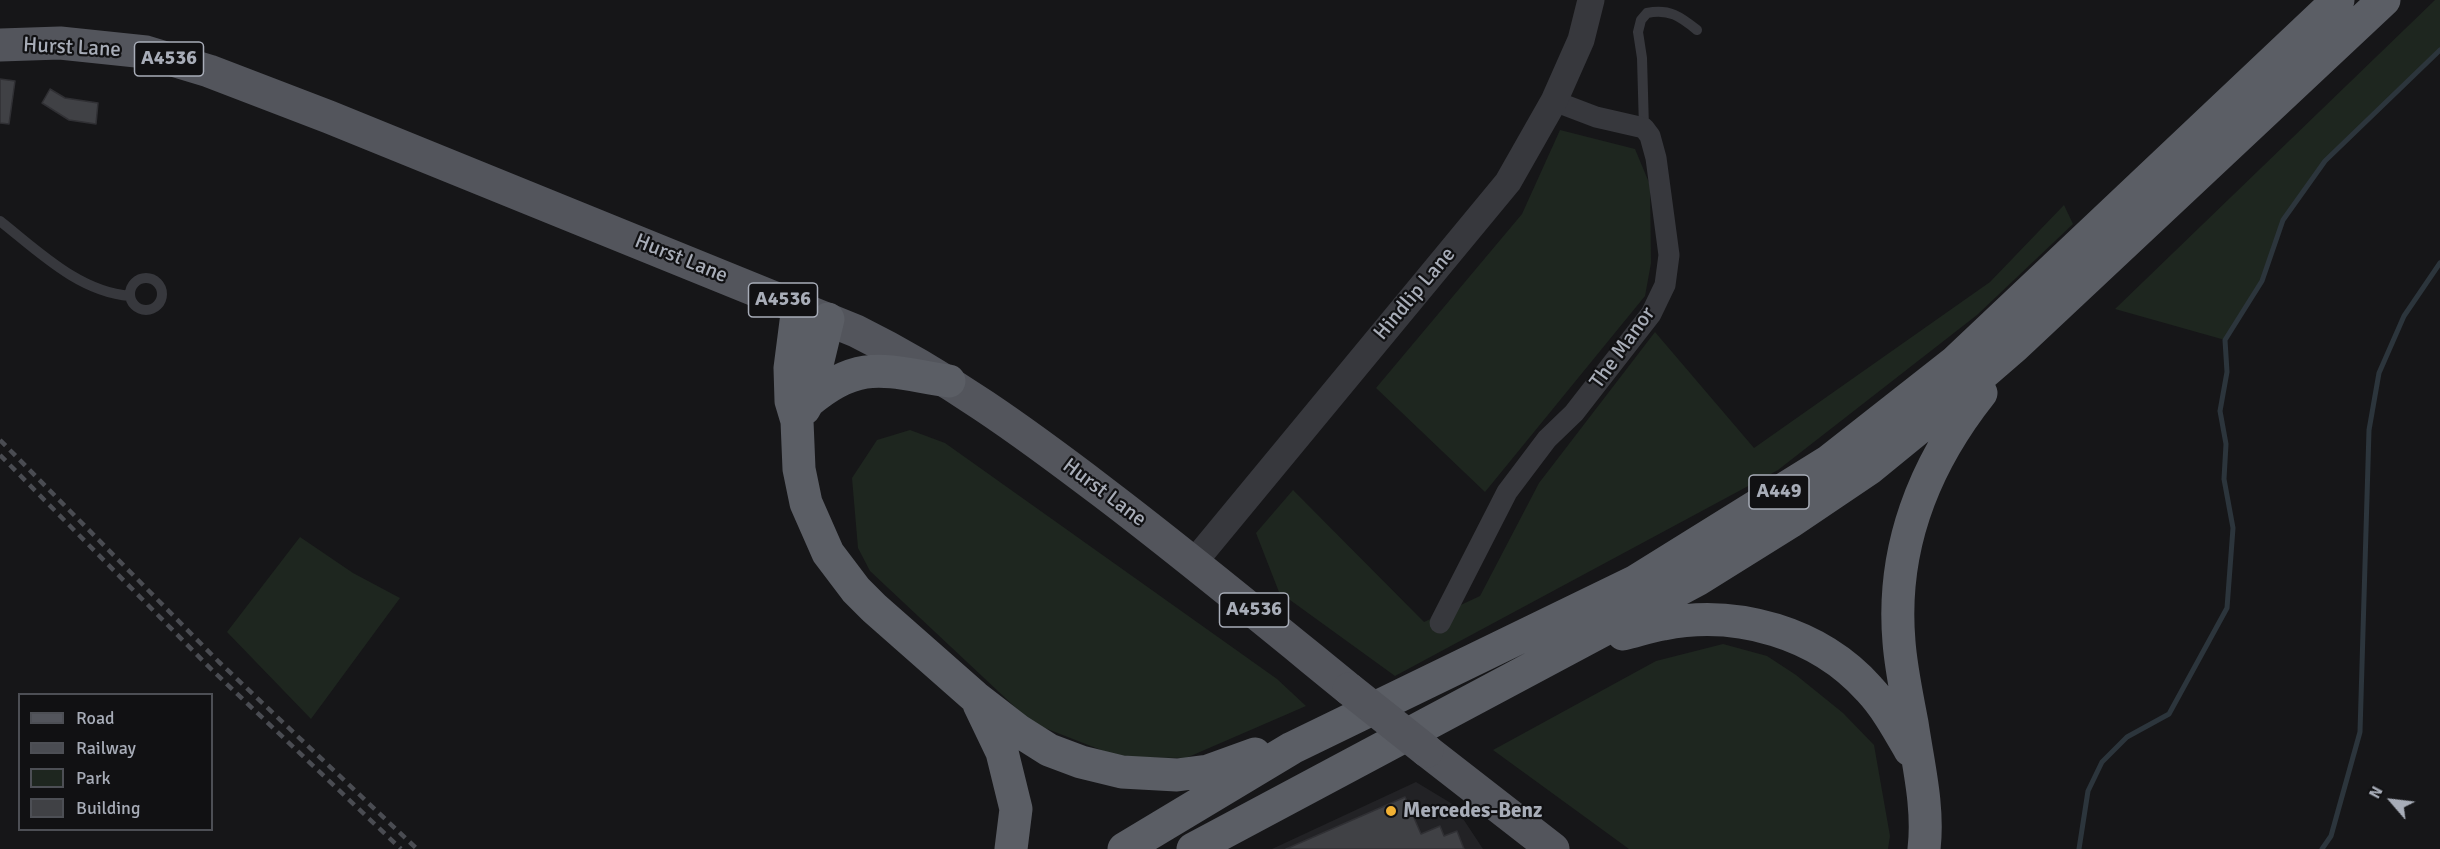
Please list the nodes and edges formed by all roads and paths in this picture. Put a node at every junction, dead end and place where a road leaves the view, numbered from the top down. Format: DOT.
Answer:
graph roads {
  1 [pos="1592,0"];
  2 [pos="2338,0"];
  3 [pos="2384,0"];
  4 [pos="1697,30"];
  5 [pos="0,45"];
  6 [pos="1554,101"];
  7 [pos="1644,128"];
  8 [pos="0,221"];
  9 [pos="130,296"];
  10 [pos="813,313"];
  11 [pos="2015,346"];
  12 [pos="949,381"];
  13 [pos="803,412"];
  14 [pos="1194,562"];
  15 [pos="1440,623"];
  16 [pos="1584,641"];
  17 [pos="975,697"];
  18 [pos="1292,748"];
  19 [pos="1918,765"];
  20 [pos="1011,849"];
  21 [pos="1124,849"];
  22 [pos="1193,849"];
  23 [pos="1553,849"];
  24 [pos="1924,849"];
  1 -- 6 [label="street, Hindlip Lane"];
  2 -- 18 [label="highway, A449"];
  3 -- 11 [label="highway, A449"];
  4 -- 7 [label="lane"];
  5 -- 10 [label="main road, Hurst Lane / A4536"];
  6 -- 7 [label="street"];
  6 -- 14 [label="street, Hindlip Lane"];
  7 -- 15 [label="street, The Manor"];
  8 -- 9 [label="lane"];
  10 -- 12 [label="main road, Hurst Lane / A4536"];
  10 -- 13 [label="highway"];
  11 -- 16 [label="highway, A449"];
  11 -- 19 [label="highway"];
  12 -- 13 [label="highway"];
  12 -- 14 [label="main road, Hurst Lane / A4536"];
  13 -- 17 [label="highway"];
  14 -- 23 [label="main road, Hurst Lane / A4536, bridge"];
  16 -- 19 [label="highway"];
  16 -- 22 [label="highway, A449"];
  17 -- 18 [label="highway"];
  17 -- 20 [label="highway"];
  18 -- 21 [label="highway, A449"];
  19 -- 24 [label="highway"];
}
